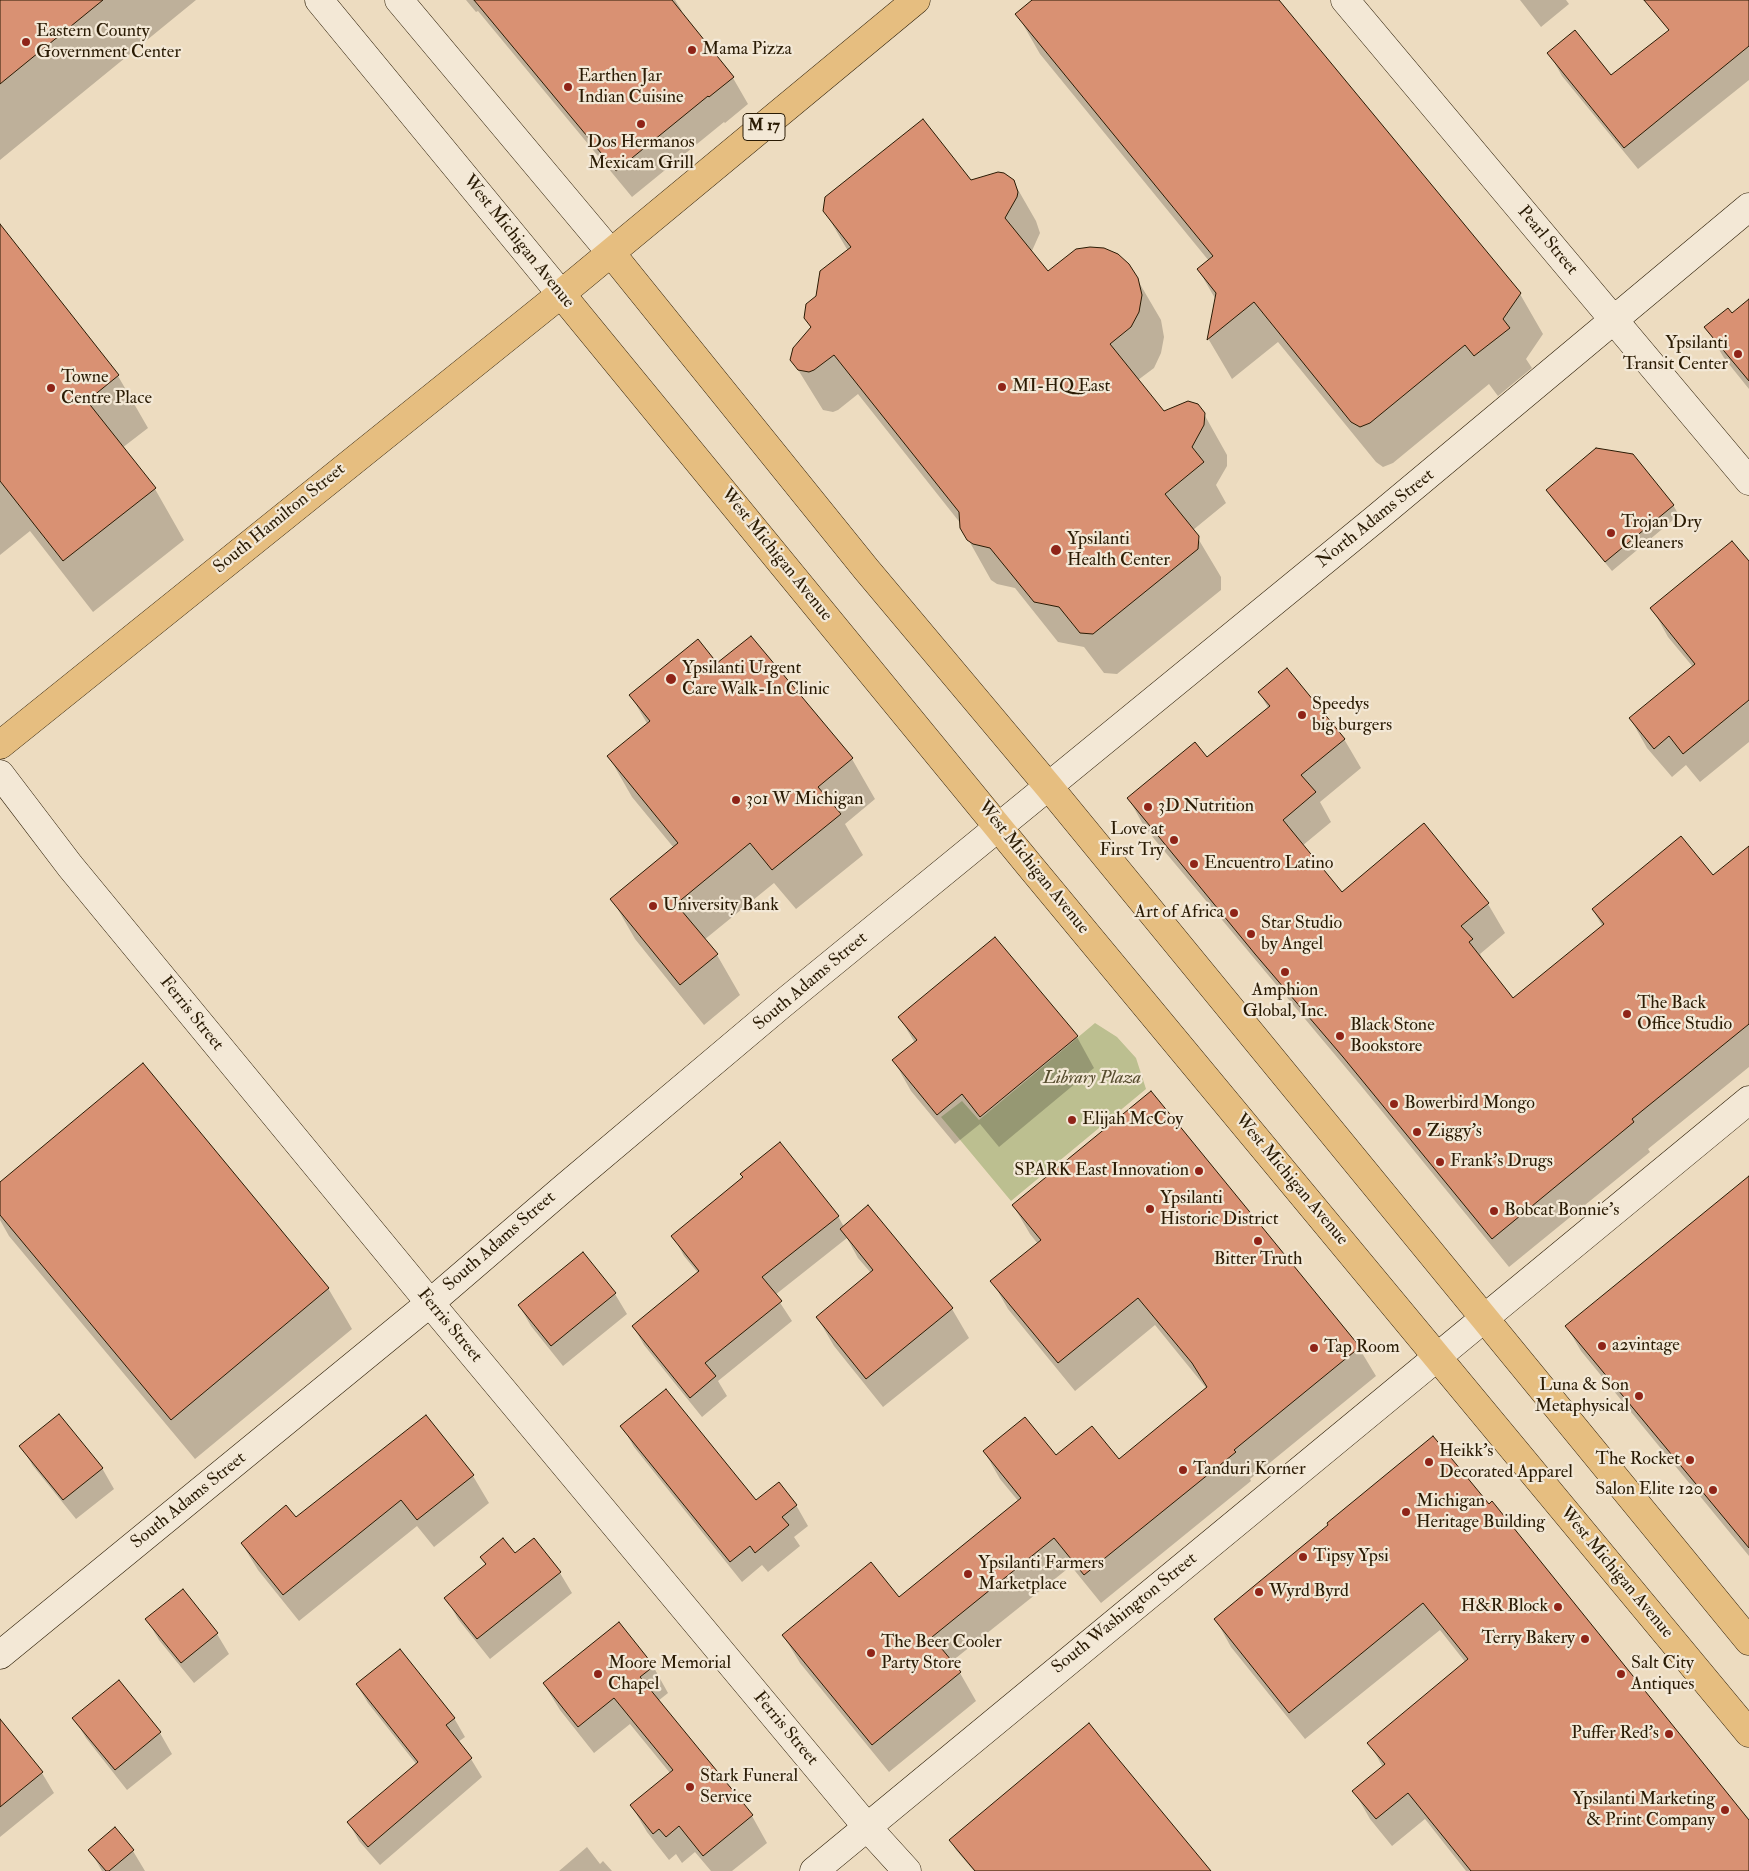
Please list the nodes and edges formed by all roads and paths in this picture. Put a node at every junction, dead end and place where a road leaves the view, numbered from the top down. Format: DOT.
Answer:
graph roads {
  1 [pos="319,0"];
  2 [pos="399,0"];
  3 [pos="916,0"];
  4 [pos="1345,0"];
  5 [pos="1749,207"];
  6 [pos="611,253"];
  7 [pos="561,294"];
  8 [pos="1613,320"];
  9 [pos="1749,481"];
  10 [pos="0,745"];
  11 [pos="0,774"];
  12 [pos="1049,787"];
  13 [pos="999,827"];
  14 [pos="1749,1100"];
  15 [pos="430,1303"];
  16 [pos="1484,1318"];
  17 [pos="1436,1357"];
  18 [pos="1749,1641"];
  19 [pos="0,1655"];
  20 [pos="1749,1733"];
  21 [pos="867,1827"];
  22 [pos="814,1871"];
  23 [pos="907,1871"];
  1 -- 7 [label="street, West Michigan Avenue"];
  2 -- 6 [label="street"];
  3 -- 6 [label="main road, M 17"];
  4 -- 8 [label="street, Pearl Street"];
  5 -- 8 [label="street, North Adams Street"];
  6 -- 7 [label="main road, South Hamilton Street"];
  6 -- 12 [label="main road"];
  7 -- 10 [label="main road, South Hamilton Street"];
  7 -- 13 [label="main road, West Michigan Avenue"];
  8 -- 9 [label="street, Pearl Street"];
  8 -- 12 [label="street, North Adams Street"];
  11 -- 15 [label="street, Ferris Street"];
  12 -- 13 [label="street, North Adams Street"];
  12 -- 16 [label="main road"];
  13 -- 15 [label="street, South Adams Street"];
  13 -- 17 [label="main road, West Michigan Avenue"];
  14 -- 16 [label="street, South Washington Street"];
  15 -- 19 [label="street, South Adams Street"];
  15 -- 21 [label="street, Ferris Street"];
  16 -- 17 [label="street, South Washington Street"];
  16 -- 18 [label="main road"];
  17 -- 20 [label="main road, West Michigan Avenue"];
  17 -- 21 [label="street, South Washington Street"];
  21 -- 22 [label="street, South Washington Street"];
  21 -- 23 [label="street, Ferris Street"];
}
